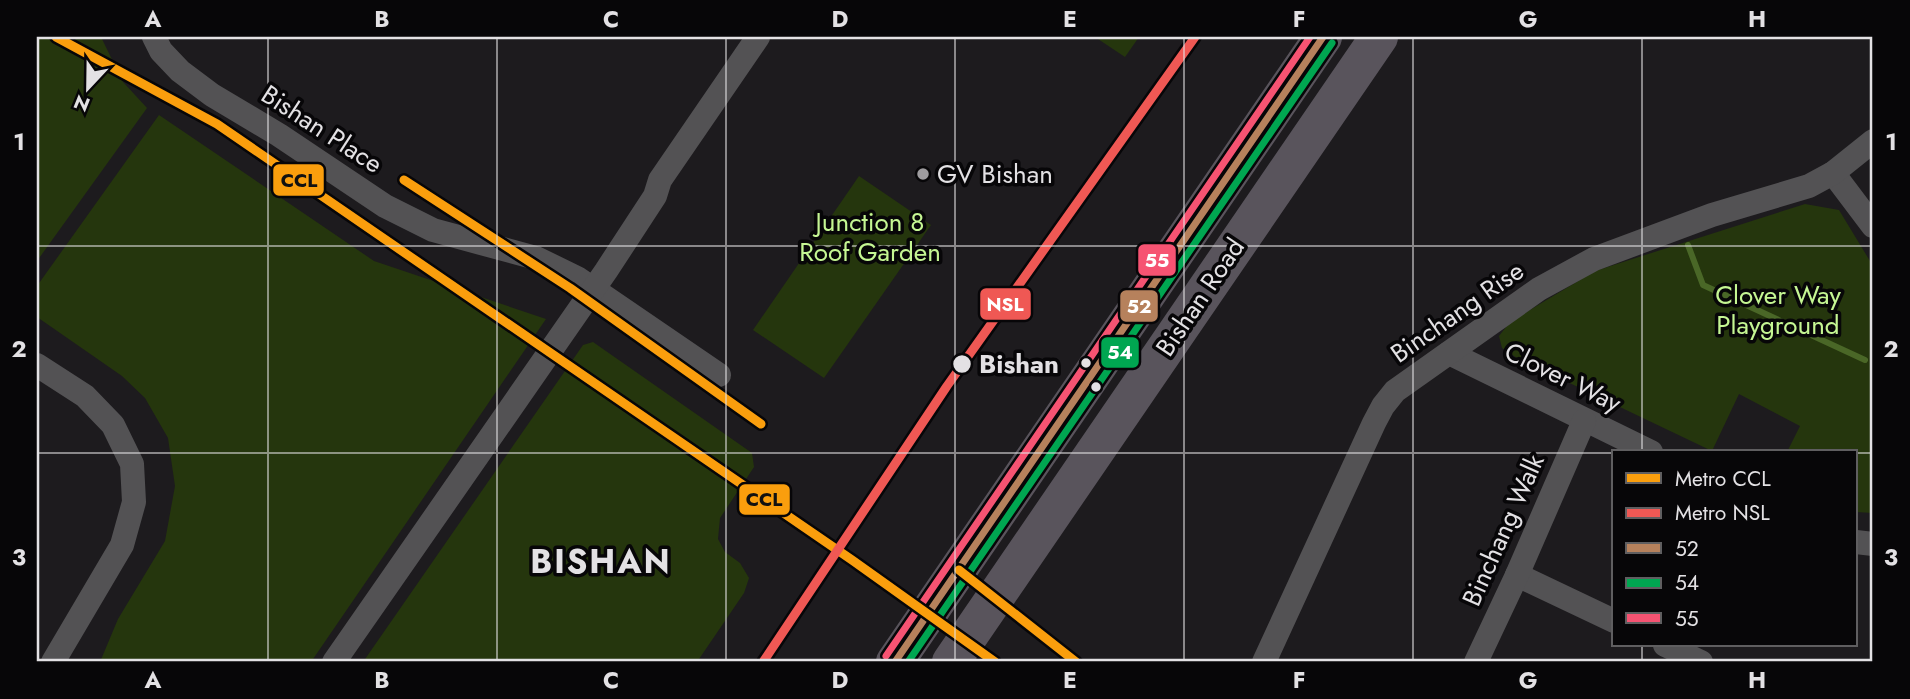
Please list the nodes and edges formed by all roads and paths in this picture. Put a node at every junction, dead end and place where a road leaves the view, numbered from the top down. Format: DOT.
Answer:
graph roads {
  1 [pos="154,37"];
  2 [pos="758,37"];
  3 [pos="773,37"];
  4 [pos="1323,37"];
  5 [pos="1379,37"];
  6 [pos="1873,141"];
  7 [pos="1833,173"];
  8 [pos="655,196"];
  9 [pos="1873,226"];
  10 [pos="593,289"];
  11 [pos="1449,353"];
  12 [pos="37,365"];
  13 [pos="719,375"];
  14 [pos="1584,421"];
  15 [pos="1647,450"];
  16 [pos="1517,575"];
  17 [pos="1612,620"];
  18 [pos="1667,646"];
  19 [pos="53,662"];
  20 [pos="334,662"];
  21 [pos="895,662"];
  22 [pos="951,662"];
  23 [pos="1264,662"];
  24 [pos="1476,662"];
  25 [pos="1701,662"];
  1 -- 10 [label="street, Bishan Place"];
  2 -- 8 [label="street"];
  3 -- 8 [label="street"];
  4 -- 21 [label="main road, Bishan Road"];
  5 -- 22 [label="main road, Bishan Road"];
  6 -- 7 [label="street, Binchang Rise"];
  7 -- 9 [label="street"];
  7 -- 11 [label="street, Binchang Rise"];
  8 -- 10 [label="street"];
  10 -- 13 [label="street, Bishan Place"];
  10 -- 20 [label="street"];
  11 -- 14 [label="street, Clover Way"];
  11 -- 23 [label="street, Binchang Rise"];
  12 -- 19 [label="street"];
  14 -- 15 [label="street, Clover Way"];
  14 -- 16 [label="street, Binchang Walk"];
  16 -- 17 [label="street"];
  16 -- 24 [label="street, Binchang Walk"];
  18 -- 25 [label="street"];
}
